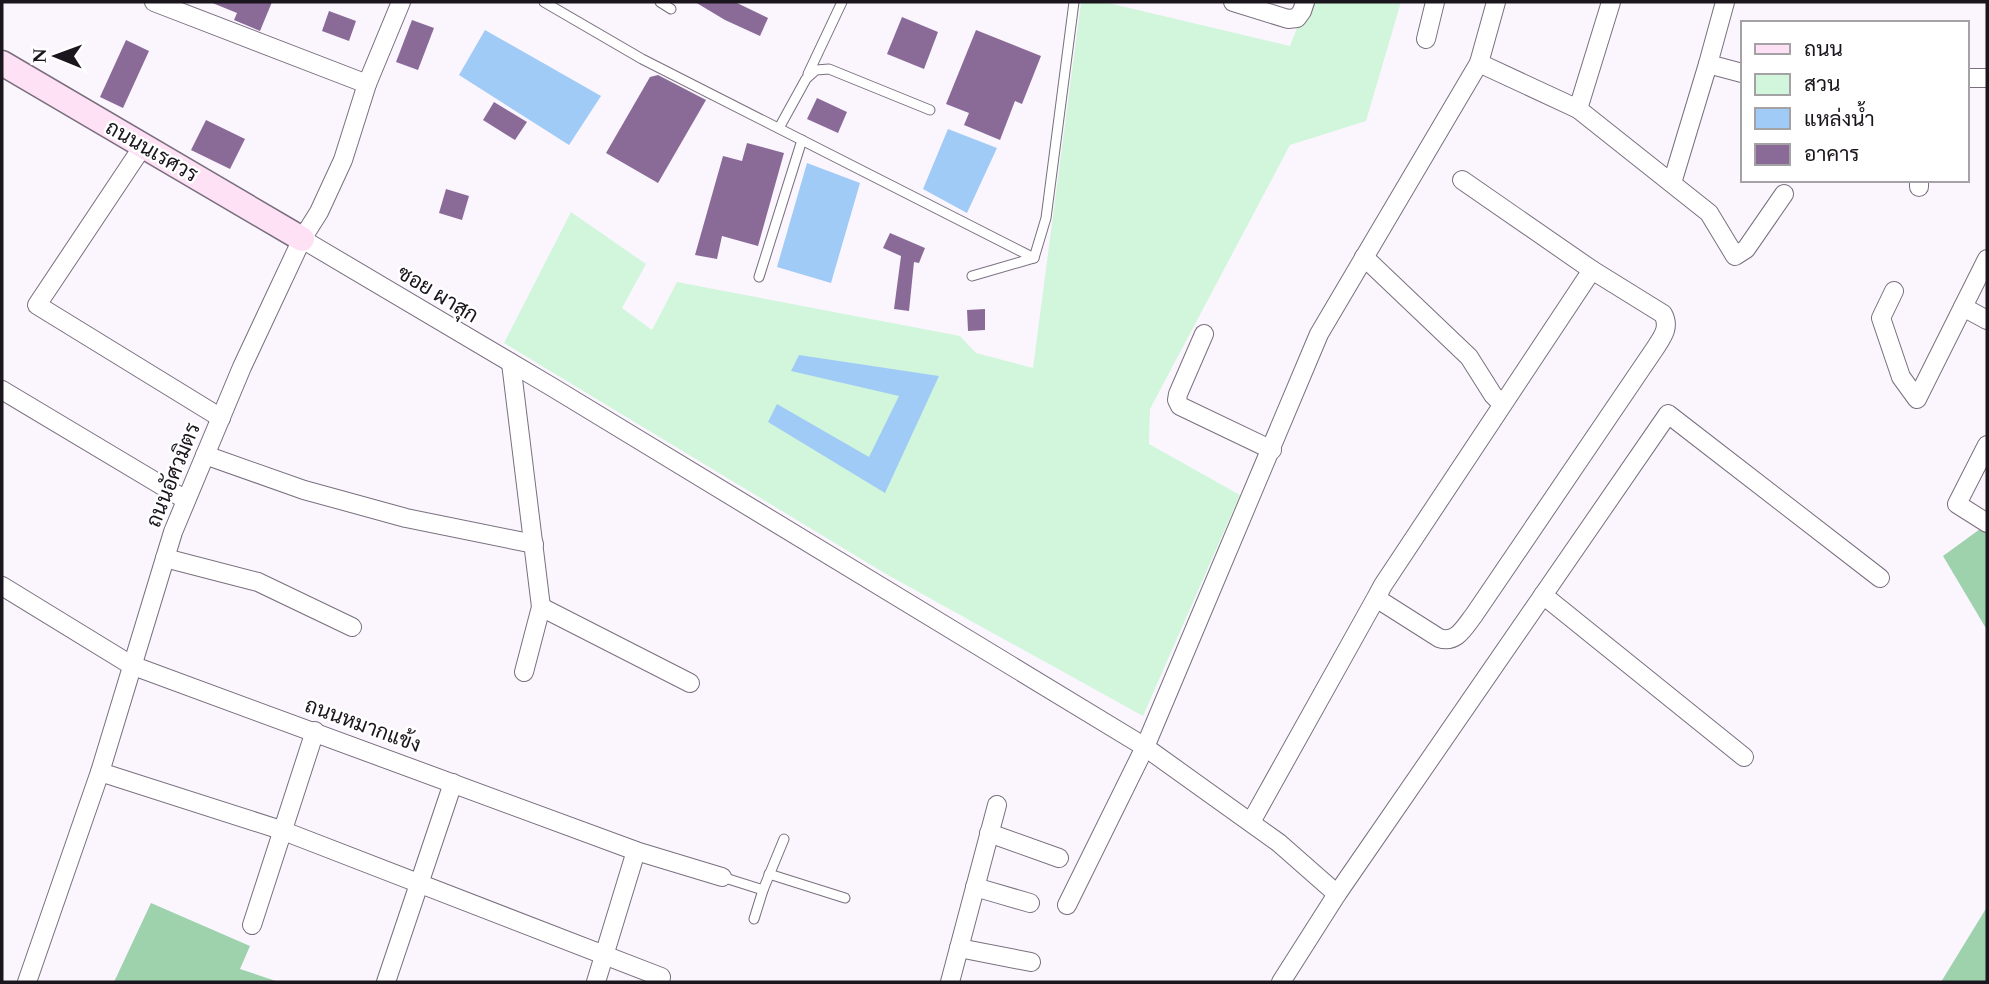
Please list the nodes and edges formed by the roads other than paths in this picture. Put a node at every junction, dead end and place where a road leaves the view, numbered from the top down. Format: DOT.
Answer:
graph roads {
  1 [pos="154,2"];
  2 [pos="401,2"];
  3 [pos="544,2"];
  4 [pos="660,2"];
  5 [pos="842,2"];
  6 [pos="1074,2"];
  7 [pos="1233,2"];
  8 [pos="1305,2"];
  9 [pos="1435,2"];
  10 [pos="1496,2"];
  11 [pos="1611,2"];
  12 [pos="1725,2"];
  13 [pos="671,9"];
  14 [pos="1426,39"];
  15 [pos="2,63"];
  16 [pos="1479,63"];
  17 [pos="1708,64"];
  18 [pos="1741,73"];
  19 [pos="1968,78"];
  20 [pos="1987,78"];
  21 [pos="806,79"];
  22 [pos="366,84"];
  23 [pos="1578,109"];
  24 [pos="930,110"];
  25 [pos="779,128"];
  26 [pos="802,140"];
  27 [pos="143,146"];
  28 [pos="1462,180"];
  29 [pos="1672,183"];
  30 [pos="1784,194"];
  31 [pos="302,239"];
  32 [pos="1364,257"];
  33 [pos="1034,258"];
  34 [pos="1987,259"];
  35 [pos="1592,270"];
  36 [pos="972,276"];
  37 [pos="759,277"];
  38 [pos="1894,291"];
  39 [pos="1963,307"];
  40 [pos="1987,320"];
  41 [pos="1204,334"];
  42 [pos="511,363"];
  43 [pos="2,390"];
  44 [pos="1502,404"];
  45 [pos="220,418"];
  46 [pos="1987,445"];
  47 [pos="1272,450"];
  48 [pos="205,455"];
  49 [pos="186,500"];
  50 [pos="1984,514"];
  51 [pos="534,544"];
  52 [pos="165,558"];
  53 [pos="1880,578"];
  54 [pos="2,586"];
  55 [pos="1544,595"];
  56 [pos="1376,598"];
  57 [pos="541,607"];
  58 [pos="352,627"];
  59 [pos="131,665"];
  60 [pos="524,672"];
  61 [pos="690,683"];
  62 [pos="315,731"];
  63 [pos="1145,747"];
  64 [pos="1744,757"];
  65 [pos="100,772"];
  66 [pos="453,783"];
  67 [pos="997,805"];
  68 [pos="1251,822"];
  69 [pos="281,830"];
  70 [pos="989,833"];
  71 [pos="784,839"];
  72 [pos="636,850"];
  73 [pos="1059,858"];
  74 [pos="769,874"];
  75 [pos="722,877"];
  76 [pos="420,884"];
  77 [pos="975,887"];
  78 [pos="763,890"];
  79 [pos="1337,894"];
  80 [pos="845,898"];
  81 [pos="1030,904"];
  82 [pos="1067,905"];
  83 [pos="754,919"];
  84 [pos="252,925"];
  85 [pos="959,948"];
  86 [pos="606,954"];
  87 [pos="1031,962"];
  88 [pos="27,982"];
  89 [pos="386,982"];
  90 [pos="596,982"];
  91 [pos="660,982"];
  92 [pos="950,982"];
  93 [pos="1281,982"];
  1 -- 22 [label="street"];
  2 -- 22 [label="street, ถนนอัศวมิตร"];
  3 -- 25 [label="lane"];
  4 -- 13 [label="lane"];
  5 -- 21 [label="lane"];
  6 -- 33 [label="lane"];
  7 -- 8 [label="street"];
  9 -- 14 [label="street"];
  10 -- 16 [label="street"];
  11 -- 23 [label="street"];
  12 -- 17 [label="street"];
  15 -- 27 [label="street, ถนนนเรศวร"];
  16 -- 23 [label="street"];
  16 -- 32 [label="street"];
  17 -- 18 [label="street"];
  17 -- 29 [label="street"];
  19 -- 20 [label="street"];
  21 -- 24 [label="lane"];
  21 -- 25 [label="lane"];
  22 -- 31 [label="street, ถนนอัศวมิตร"];
  23 -- 29 [label="street"];
  25 -- 26 [label="lane"];
  26 -- 33 [label="lane"];
  26 -- 37 [label="lane"];
  27 -- 31 [label="street, ถนนนเรศวร"];
  27 -- 45 [label="street"];
  28 -- 35 [label="street"];
  29 -- 30 [label="street"];
  31 -- 42 [label="street, ซอย ผาสุก"];
  31 -- 45 [label="street, ถนนอัศวมิตร"];
  32 -- 44 [label="street"];
  32 -- 47 [label="street"];
  33 -- 36 [label="lane"];
  34 -- 39 [label="street"];
  35 -- 44 [label="street"];
  35 -- 56 [label="street"];
  38 -- 39 [label="street"];
  39 -- 40 [label="street"];
  41 -- 47 [label="street"];
  42 -- 51 [label="street"];
  42 -- 63 [label="street, ซอย ผาสุก"];
  43 -- 49 [label="street"];
  44 -- 56 [label="street"];
  45 -- 48 [label="street, ถนนอัศวมิตร"];
  46 -- 50 [label="street"];
  47 -- 63 [label="street"];
  48 -- 49 [label="street, ถนนอัศวมิตร"];
  48 -- 51 [label="street"];
  49 -- 52 [label="street, ถนนอัศวมิตร"];
  51 -- 57 [label="street"];
  52 -- 58 [label="street"];
  52 -- 59 [label="street, ถนนอัศวมิตร"];
  53 -- 55 [label="street"];
  54 -- 59 [label="street, ถนนหมากแข้ง"];
  55 -- 64 [label="street"];
  55 -- 79 [label="street"];
  56 -- 68 [label="street"];
  57 -- 60 [label="street"];
  57 -- 61 [label="street"];
  59 -- 62 [label="street, ถนนหมากแข้ง"];
  59 -- 65 [label="street, ถนนอัศวมิตร"];
  62 -- 66 [label="street, ถนนหมากแข้ง"];
  62 -- 69 [label="street"];
  63 -- 68 [label="street, ซอย ผาสุก"];
  63 -- 82 [label="street"];
  65 -- 69 [label="street"];
  65 -- 88 [label="street, ถนนอัศวมิตร"];
  66 -- 72 [label="street, ถนนหมากแข้ง"];
  66 -- 76 [label="street"];
  67 -- 70 [label="street"];
  68 -- 79 [label="street, ซอย ผาสุก"];
  69 -- 76 [label="street"];
  69 -- 84 [label="street"];
  70 -- 73 [label="street"];
  70 -- 77 [label="street"];
  71 -- 74 [label="lane"];
  72 -- 75 [label="street, ถนนหมากแข้ง"];
  72 -- 86 [label="street"];
  74 -- 78 [label="lane"];
  74 -- 80 [label="lane"];
  75 -- 78 [label="lane"];
  76 -- 86 [label="street"];
  76 -- 89 [label="street"];
  77 -- 81 [label="street"];
  77 -- 85 [label="street"];
  78 -- 83 [label="lane"];
  79 -- 93 [label="street"];
  85 -- 87 [label="street"];
  85 -- 92 [label="street"];
  86 -- 90 [label="street"];
  86 -- 91 [label="street"];
}
